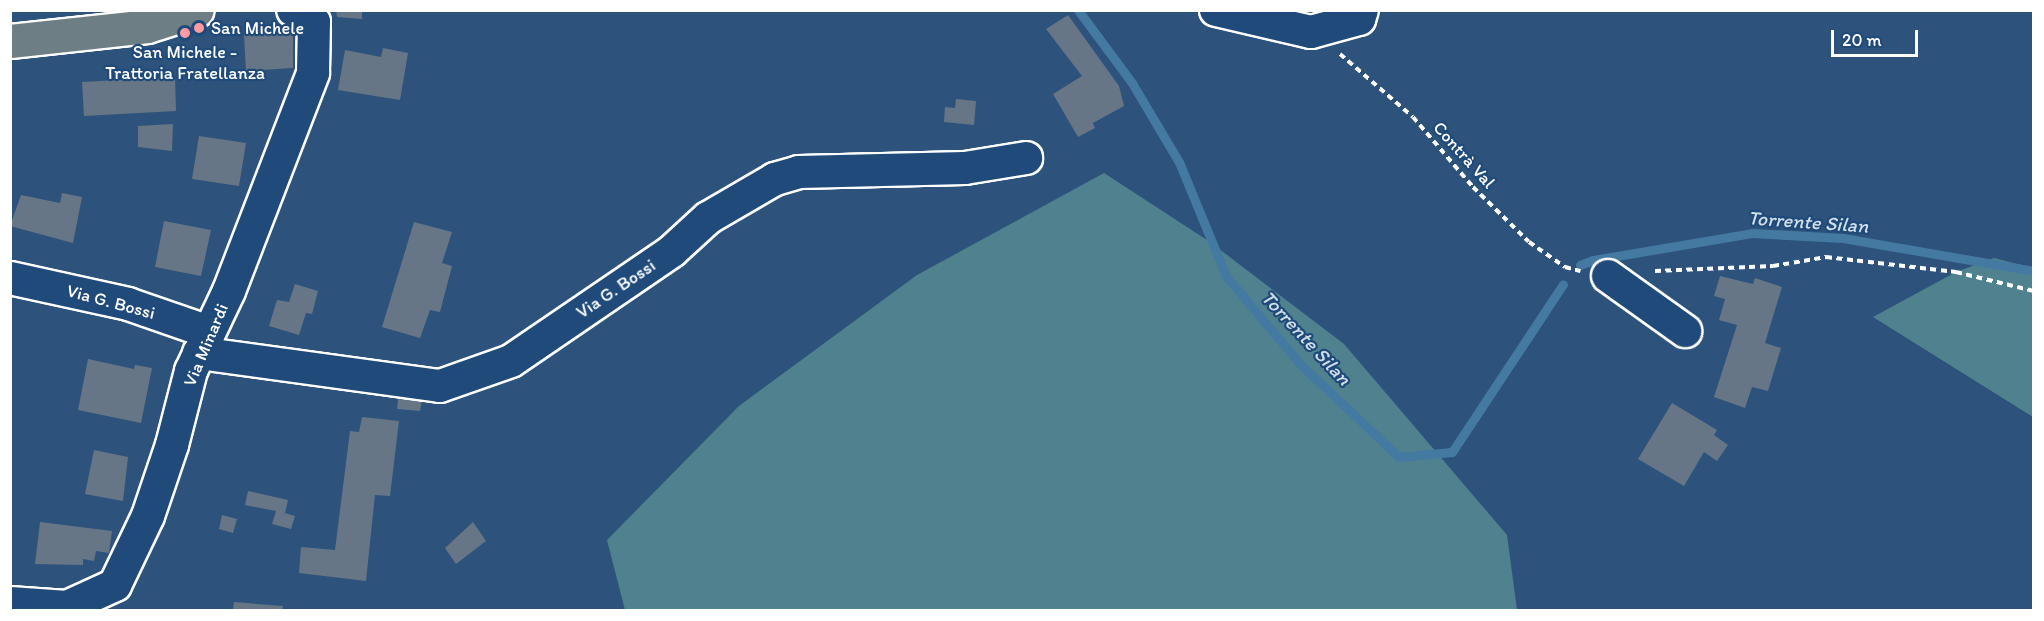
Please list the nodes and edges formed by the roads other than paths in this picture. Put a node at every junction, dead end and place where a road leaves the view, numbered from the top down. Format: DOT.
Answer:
graph roads {
  1 [pos="197,10"];
  2 [pos="293,10"];
  3 [pos="1216,10"];
  4 [pos="1362,10"];
  5 [pos="10,41"];
  6 [pos="1026,158"];
  7 [pos="1608,276"];
  8 [pos="10,278"];
  9 [pos="1685,331"];
  10 [pos="204,342"];
  11 [pos="10,603"];
  1 -- 5 [label="main road"];
  2 -- 10 [label="street, Via Minardi"];
  3 -- 4 [label="street"];
  6 -- 10 [label="street, Via G. Bossi"];
  7 -- 9 [label="street"];
  8 -- 10 [label="street, Via G. Bossi"];
  10 -- 11 [label="street, Via Minardi"];
}
